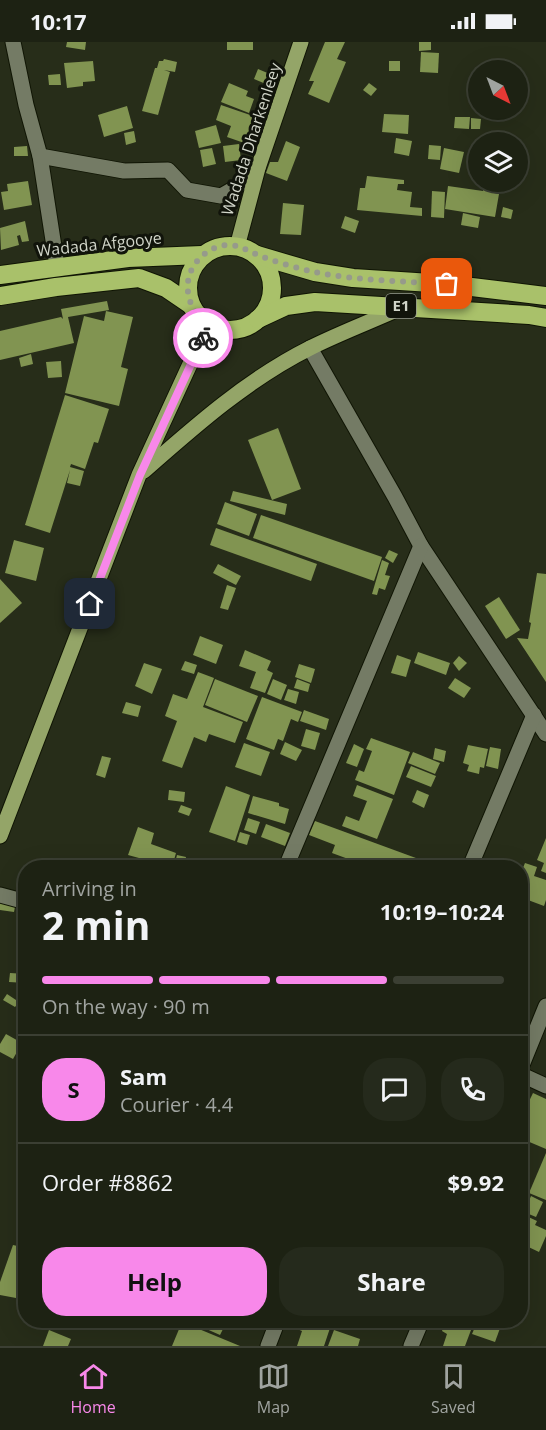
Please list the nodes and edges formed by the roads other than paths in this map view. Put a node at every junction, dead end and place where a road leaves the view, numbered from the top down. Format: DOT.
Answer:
graph roads {
  1 [pos="13,42"];
  2 [pos="302,42"];
  3 [pos="40,156"];
  4 [pos="258,168"];
  5 [pos="237,247"];
  6 [pos="202,255"];
  7 [pos="257,255"];
  8 [pos="57,266"];
  9 [pos="0,275"];
  10 [pos="0,296"];
  11 [pos="546,296"];
  12 [pos="191,305"];
  13 [pos="406,306"];
  14 [pos="546,318"];
  15 [pos="258,319"];
  16 [pos="208,325"];
  17 [pos="309,348"];
  18 [pos="140,475"];
  19 [pos="421,546"];
  20 [pos="534,715"];
  21 [pos="546,734"];
  22 [pos="0,836"];
  23 [pos="289,860"];
  24 [pos="473,860"];
  25 [pos="0,895"];
  26 [pos="18,900"];
  27 [pos="546,1006"];
  28 [pos="528,1052"];
  29 [pos="528,1076"];
  30 [pos="546,1086"];
  31 [pos="275,1328"];
  32 [pos="419,1328"];
  33 [pos="268,1346"];
  34 [pos="411,1346"];
  1 -- 3 [label="street"];
  2 -- 4 [label="main road, Wadada Dharkenleey"];
  3 -- 4 [label="street"];
  3 -- 8 [label="street"];
  4 -- 5 [label="main road, Wadada Dharkenleey"];
  5 -- 6 [label="highway"];
  5 -- 7 [label="highway"];
  6 -- 8 [label="highway, Wadada Afgooye"];
  6 -- 12 [label="highway"];
  7 -- 11 [label="highway, E1"];
  7 -- 15 [label="highway"];
  8 -- 9 [label="highway, Wadada Afgooye"];
  10 -- 12 [label="highway"];
  12 -- 16 [label="highway"];
  13 -- 14 [label="highway, E1"];
  13 -- 15 [label="highway, E1"];
  13 -- 17 [label="main road"];
  15 -- 16 [label="highway"];
  16 -- 18 [label="main road"];
  17 -- 18 [label="main road"];
  17 -- 19 [label="street"];
  18 -- 22 [label="main road"];
  19 -- 20 [label="street"];
  19 -- 23 [label="street"];
  20 -- 21 [label="street"];
  20 -- 24 [label="street"];
  25 -- 26 [label="street"];
  27 -- 28 [label="street"];
  29 -- 30 [label="street"];
  31 -- 33 [label="street"];
  32 -- 34 [label="street"];
}
